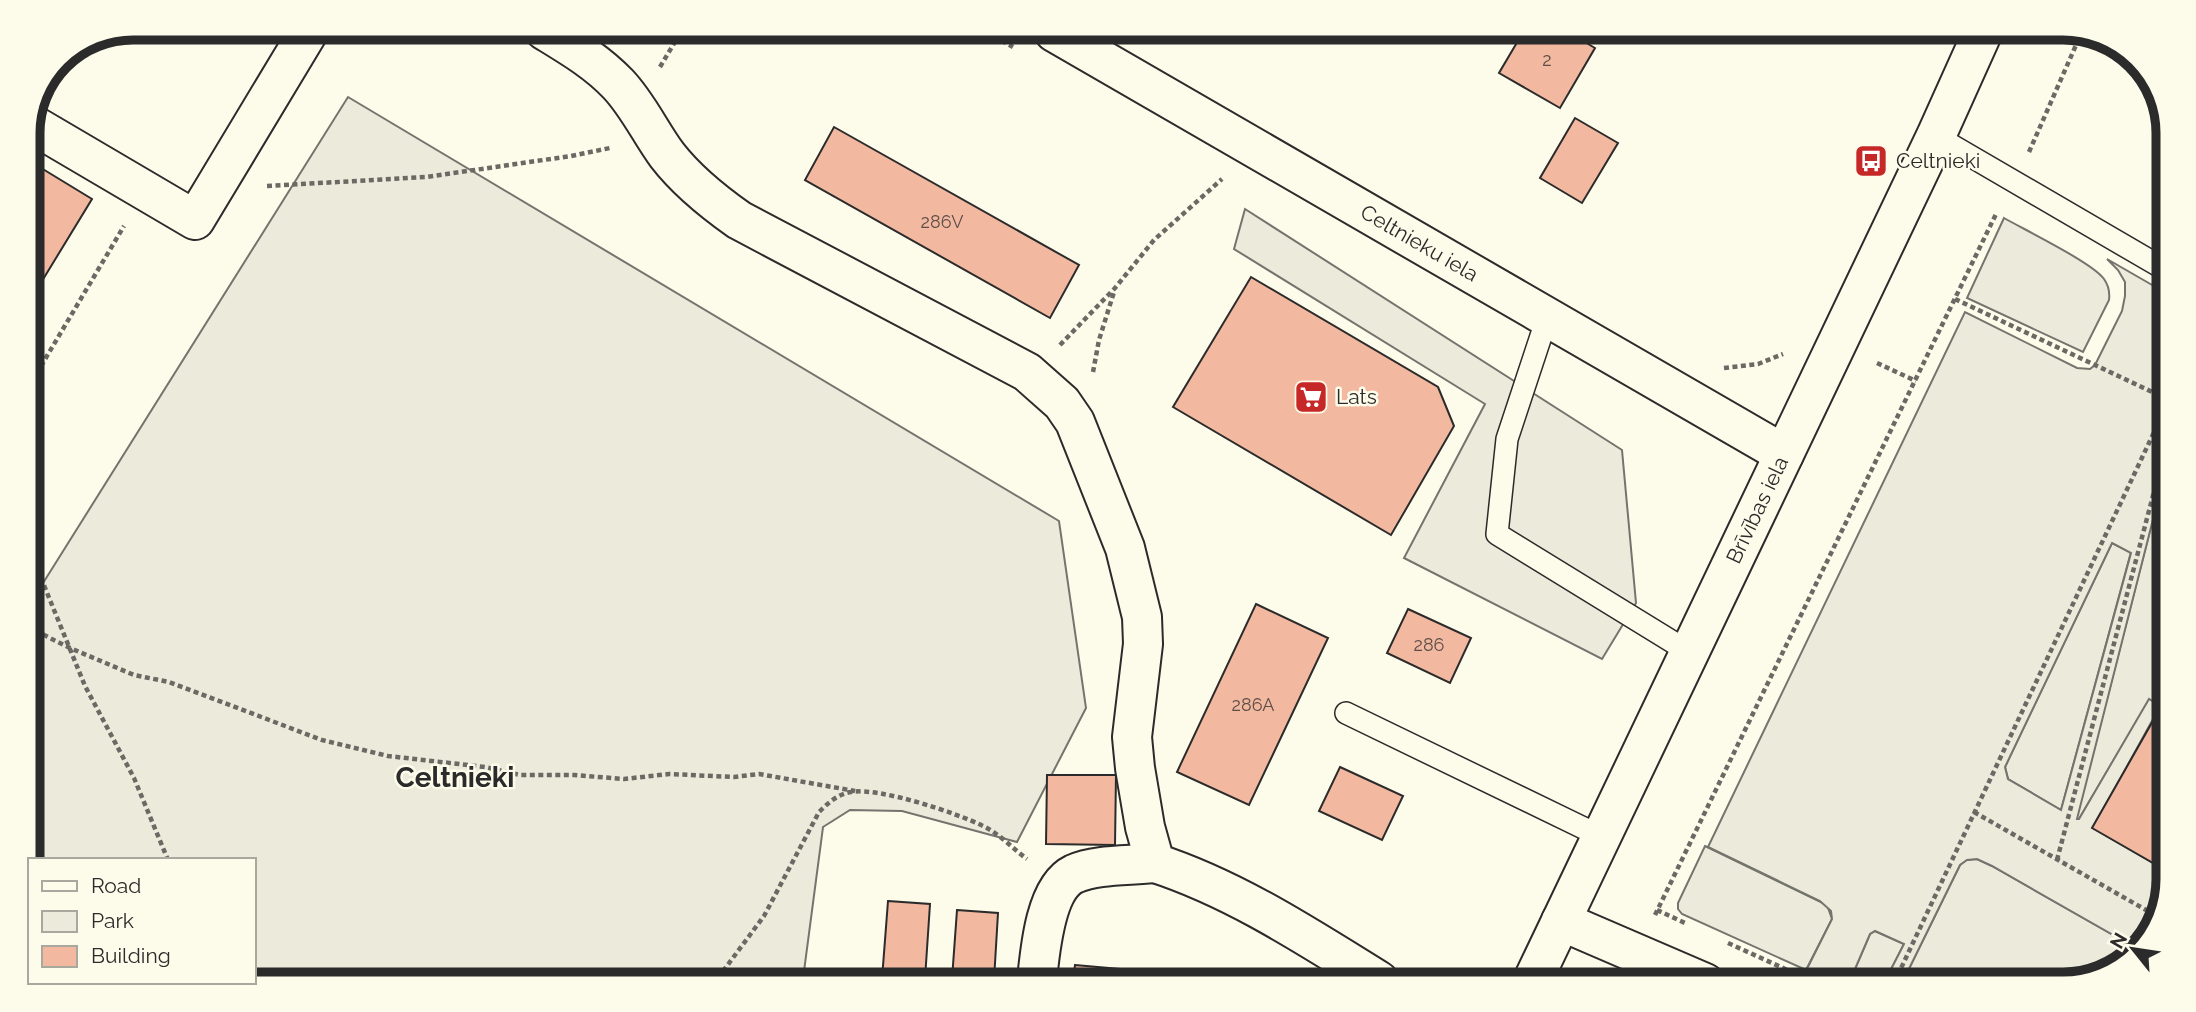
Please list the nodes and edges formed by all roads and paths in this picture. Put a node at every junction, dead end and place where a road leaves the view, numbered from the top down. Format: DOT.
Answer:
graph roads {
  1 [pos="303,40"];
  2 [pos="559,40"];
  3 [pos="1068,40"];
  4 [pos="1979,40"];
  5 [pos="2078,42"];
  6 [pos="648,127"];
  7 [pos="40,129"];
  8 [pos="1936,136"];
  9 [pos="1230,172"];
  10 [pos="2012,181"];
  11 [pos="214,189"];
  12 [pos="144,191"];
  13 [pos="2156,264"];
  14 [pos="1115,288"];
  15 [pos="1955,299"];
  16 [pos="1547,318"];
  17 [pos="40,368"];
  18 [pos="1027,372"];
  19 [pos="1093,374"];
  20 [pos="2156,394"];
  21 [pos="2156,428"];
  22 [pos="1784,454"];
  23 [pos="2156,484"];
  24 [pos="40,575"];
  25 [pos="40,633"];
  26 [pos="70,648"];
  27 [pos="1689,652"];
  28 [pos="1346,713"];
  29 [pos="855,791"];
  30 [pos="1974,812"];
  31 [pos="1600,836"];
  32 [pos="167,858"];
  33 [pos="2057,860"];
  34 [pos="1155,863"];
  35 [pos="1063,882"];
  36 [pos="1657,910"];
  37 [pos="2150,912"];
  38 [pos="1561,921"];
  39 [pos="1693,927"];
  40 [pos="1717,938"];
  41 [pos="1635,952"];
  42 [pos="722,972"];
  43 [pos="1038,972"];
  44 [pos="1364,972"];
  45 [pos="1537,972"];
  46 [pos="1682,972"];
  47 [pos="1792,972"];
  48 [pos="1899,972"];
  1 -- 11 [label="street"];
  2 -- 6 [label="street"];
  3 -- 16 [label="street, Celtnieku iela"];
  4 -- 8 [label="street, Brīvības iela"];
  5 -- 10 [label="path"];
  6 -- 11 [label="path"];
  6 -- 18 [label="street"];
  7 -- 12 [label="street"];
  8 -- 10 [label="lane"];
  8 -- 22 [label="street, Brīvības iela"];
  9 -- 14 [label="path"];
  10 -- 13 [label="lane"];
  10 -- 15 [label="path"];
  11 -- 12 [label="street"];
  12 -- 17 [label="path"];
  14 -- 18 [label="path"];
  14 -- 19 [label="path"];
  15 -- 20 [label="path"];
  15 -- 36 [label="path"];
  16 -- 22 [label="street, Celtnieku iela"];
  16 -- 27 [label="lane"];
  18 -- 34 [label="street"];
  21 -- 30 [label="path"];
  22 -- 27 [label="street, Brīvības iela"];
  23 -- 33 [label="path"];
  24 -- 26 [label="path"];
  25 -- 26 [label="path"];
  26 -- 29 [label="path"];
  26 -- 32 [label="path"];
  27 -- 31 [label="street, Brīvības iela"];
  28 -- 31 [label="lane"];
  29 -- 35 [label="path"];
  29 -- 42 [label="path"];
  30 -- 33 [label="path"];
  30 -- 48 [label="path"];
  31 -- 38 [label="street, Brīvības iela"];
  33 -- 37 [label="path"];
  34 -- 35 [label="street"];
  34 -- 44 [label="street"];
  35 -- 43 [label="street"];
  36 -- 39 [label="path"];
  36 -- 41 [label="path"];
  38 -- 41 [label="street"];
  38 -- 45 [label="street, Brīvības iela"];
  40 -- 47 [label="path"];
  41 -- 46 [label="street"];
}
